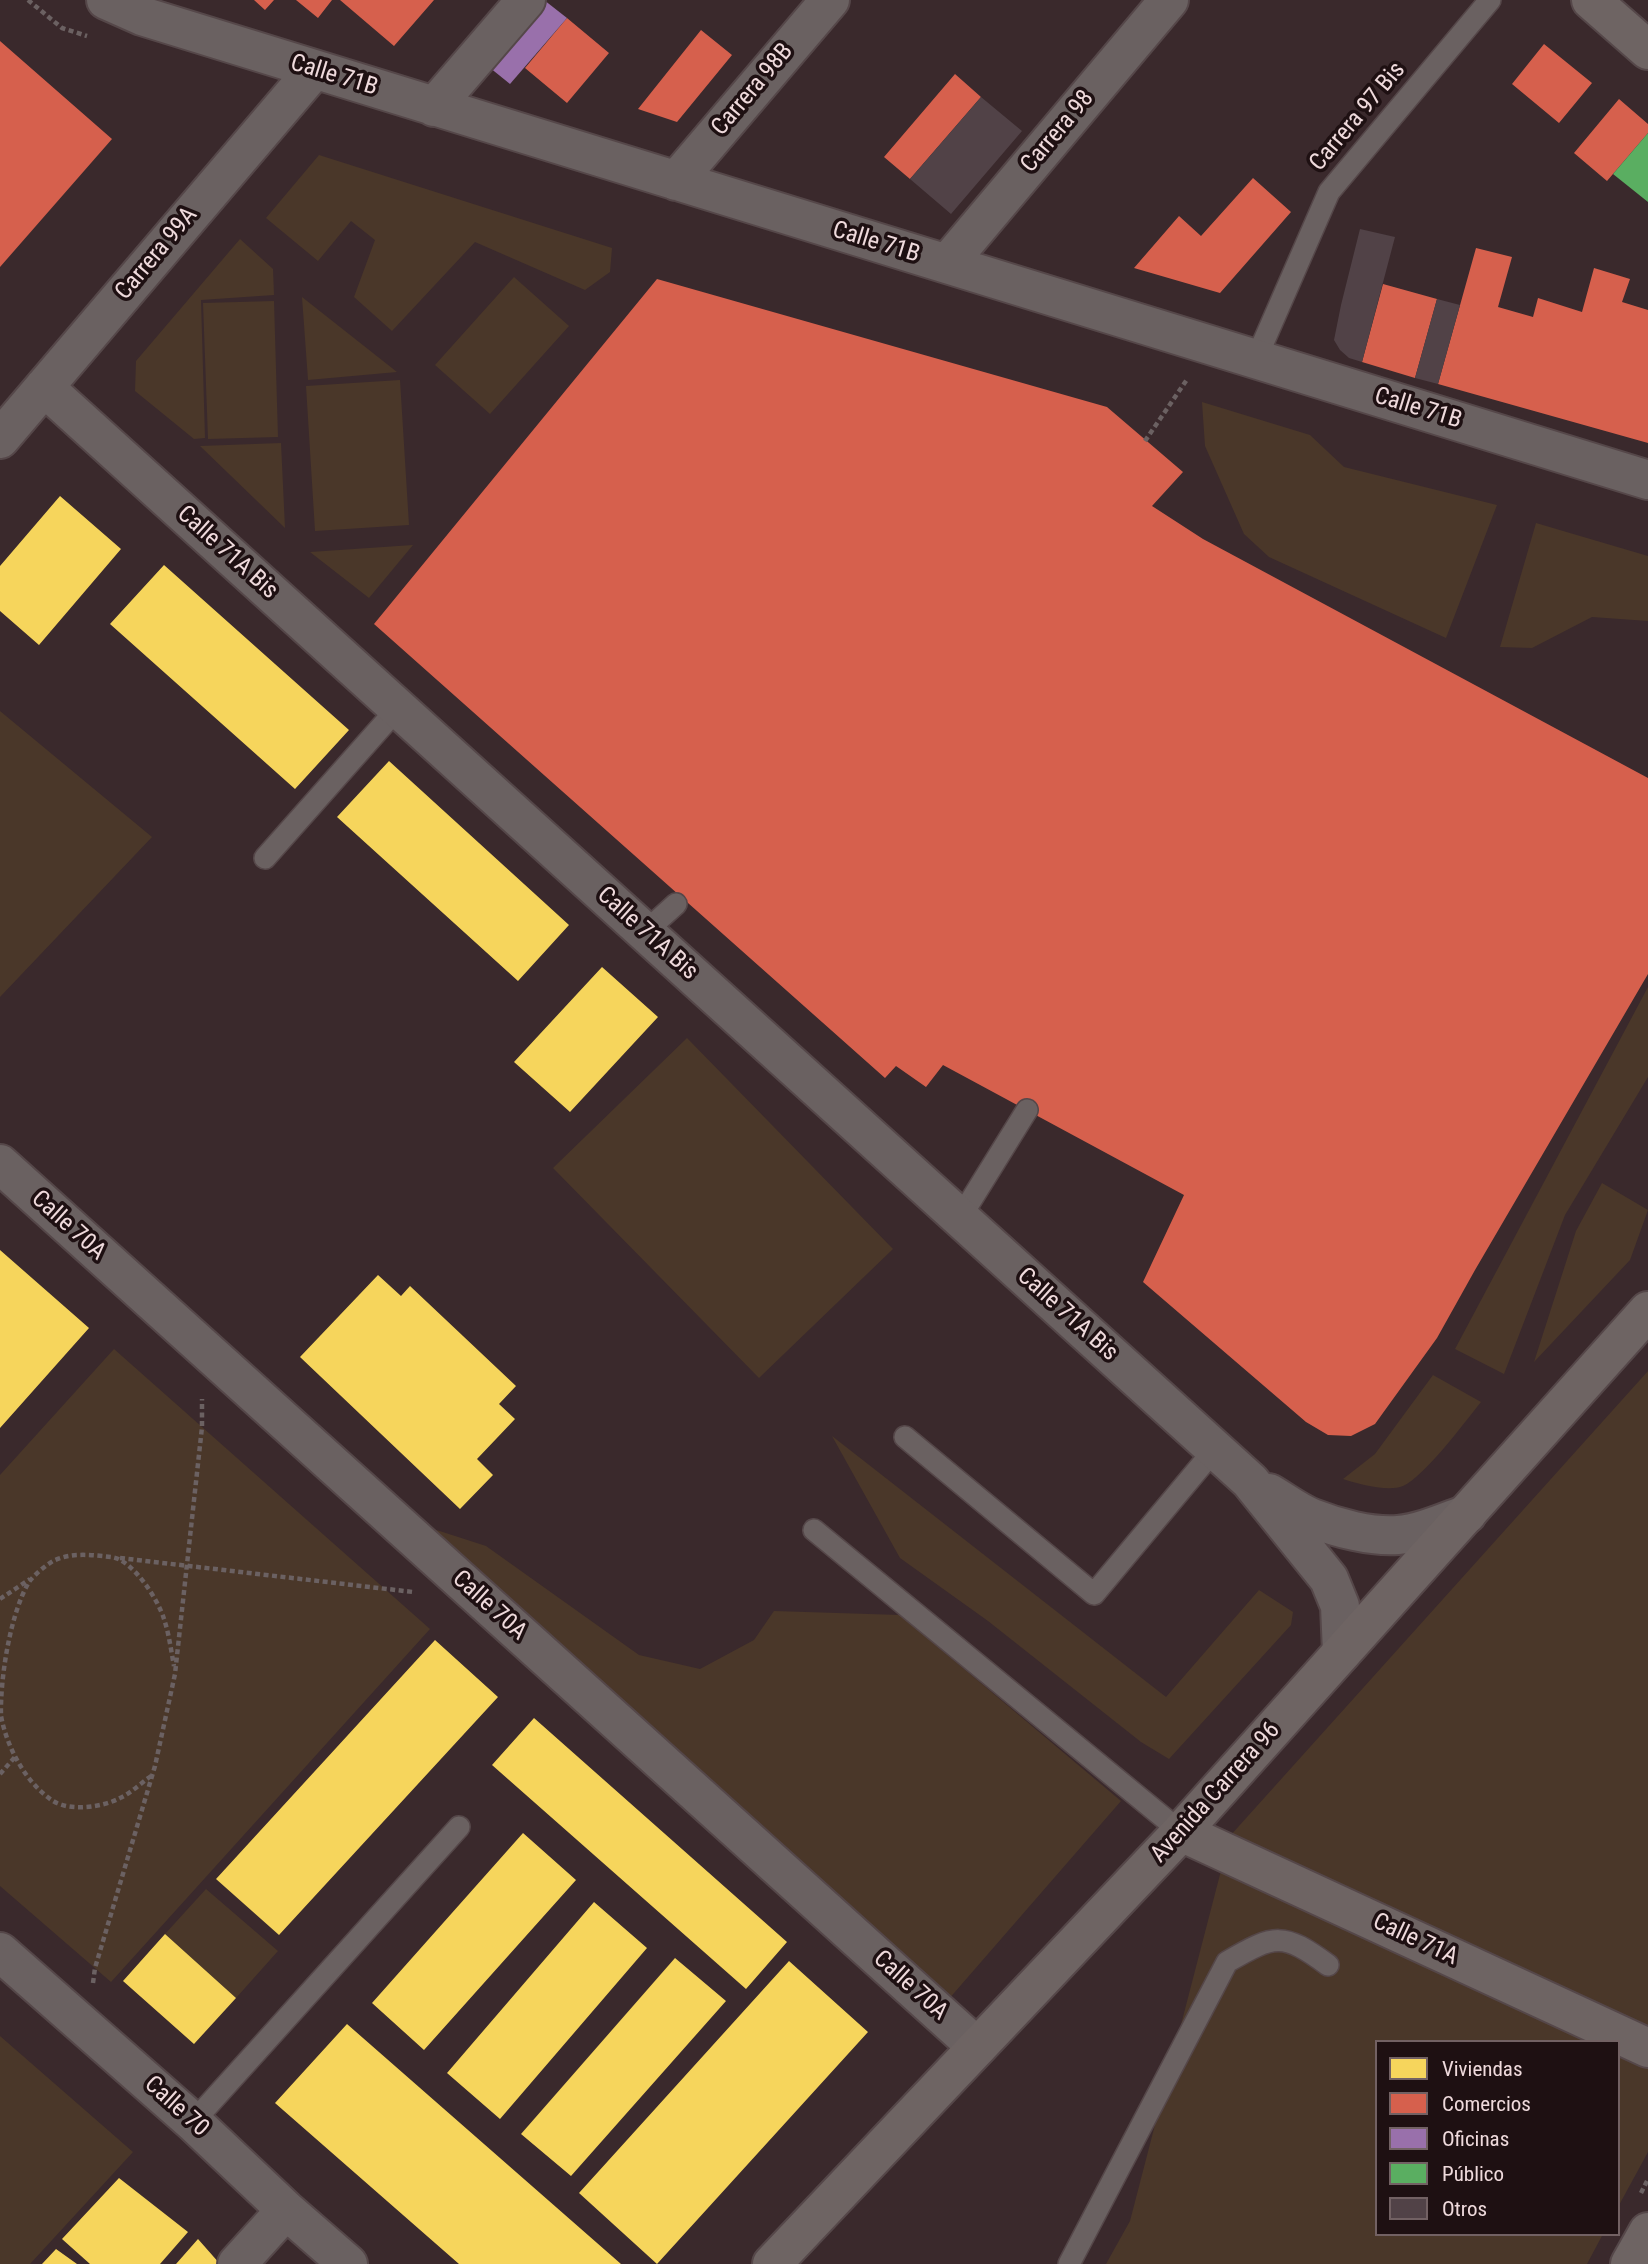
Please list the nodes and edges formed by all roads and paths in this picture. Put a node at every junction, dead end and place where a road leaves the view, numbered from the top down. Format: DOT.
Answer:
graph roads {
  1 [pos="106,0"];
  2 [pos="526,0"];
  3 [pos="830,0"];
  4 [pos="1169,0"];
  5 [pos="1490,0"];
  6 [pos="1591,0"];
  7 [pos="149,8"];
  8 [pos="1648,50"];
  9 [pos="314,69"];
  10 [pos="434,107"];
  11 [pos="676,181"];
  12 [pos="947,264"];
  13 [pos="1210,345"];
  14 [pos="1256,359"];
  15 [pos="44,387"];
  16 [pos="0,439"];
  17 [pos="1145,440"];
  18 [pos="1648,480"];
  19 [pos="398,708"];
  20 [pos="265,858"];
  21 [pos="676,904"];
  22 [pos="645,932"];
  23 [pos="1027,1110"];
  24 [pos="0,1164"];
  25 [pos="960,1217"];
  26 [pos="1648,1311"];
  27 [pos="201,1346"];
  28 [pos="905,1437"];
  29 [pos="1215,1450"];
  30 [pos="1250,1481"];
  31 [pos="1467,1514"];
  32 [pos="814,1530"];
  33 [pos="120,1558"];
  34 [pos="187,1565"];
  35 [pos="31,1579"];
  36 [pos="422,1594"];
  37 [pos="0,1600"];
  38 [pos="1342,1652"];
  39 [pos="175,1674"];
  40 [pos="15,1757"];
  41 [pos="0,1773"];
  42 [pos="151,1776"];
  43 [pos="459,1827"];
  44 [pos="1181,1832"];
  45 [pos="0,1952"];
  46 [pos="1328,1965"];
  47 [pos="89,2030"];
  48 [pos="977,2047"];
  49 [pos="1648,2048"];
  50 [pos="193,2122"];
  51 [pos="286,2210"];
  52 [pos="1648,2232"];
  53 [pos="236,2264"];
  54 [pos="348,2264"];
  55 [pos="772,2264"];
  56 [pos="1069,2264"];
  57 [pos="1630,2264"];
  1 -- 7 [label="street, Calle 71B"];
  2 -- 10 [label="street"];
  3 -- 11 [label="street, Carrera 98B"];
  4 -- 12 [label="street, Carrera 98"];
  5 -- 14 [label="lane, Carrera 97 Bis"];
  6 -- 8 [label="main road"];
  7 -- 9 [label="street, Calle 71B"];
  9 -- 10 [label="street, Calle 71B"];
  9 -- 15 [label="street, Carrera 99A"];
  10 -- 11 [label="street, Calle 71B"];
  11 -- 12 [label="street, Calle 71B"];
  12 -- 13 [label="street, Calle 71B"];
  13 -- 14 [label="street, Calle 71B"];
  13 -- 17 [label="path"];
  14 -- 18 [label="street, Calle 71B"];
  15 -- 16 [label="street, Carrera 99A"];
  15 -- 19 [label="street, Calle 71A Bis"];
  19 -- 20 [label="lane"];
  19 -- 22 [label="street, Calle 71A Bis"];
  21 -- 22 [label="lane"];
  22 -- 25 [label="street, Calle 71A Bis"];
  23 -- 25 [label="lane"];
  24 -- 27 [label="street, Calle 70A"];
  25 -- 29 [label="street, Calle 71A Bis"];
  26 -- 31 [label="main road, Avenida Carrera 96"];
  27 -- 34 [label="path"];
  27 -- 48 [label="street, Calle 70A"];
  28 -- 29 [label="lane"];
  29 -- 30 [label="street, Calle 71A Bis"];
  30 -- 31 [label="street, Calle 71A Bis"];
  30 -- 38 [label="street, Calle 71A Bis"];
  31 -- 38 [label="main road, Avenida Carrera 96"];
  32 -- 44 [label="lane"];
  33 -- 34 [label="path"];
  33 -- 35 [label="path"];
  33 -- 39 [label="path"];
  34 -- 36 [label="path"];
  34 -- 39 [label="path"];
  35 -- 37 [label="path"];
  35 -- 40 [label="path"];
  38 -- 44 [label="main road, Avenida Carrera 96"];
  39 -- 42 [label="path"];
  40 -- 41 [label="path"];
  40 -- 42 [label="path"];
  42 -- 47 [label="path"];
  43 -- 50 [label="lane"];
  44 -- 48 [label="main road, Avenida Carrera 96"];
  44 -- 49 [label="main road, Calle 71A"];
  45 -- 47 [label="street, Calle 70"];
  46 -- 56 [label="lane"];
  47 -- 50 [label="street, Calle 70"];
  48 -- 55 [label="main road, Avenida Carrera 96"];
  50 -- 51 [label="street, Calle 70"];
  51 -- 53 [label="street"];
  51 -- 54 [label="street, Calle 70"];
  52 -- 57 [label="main road"];
}
